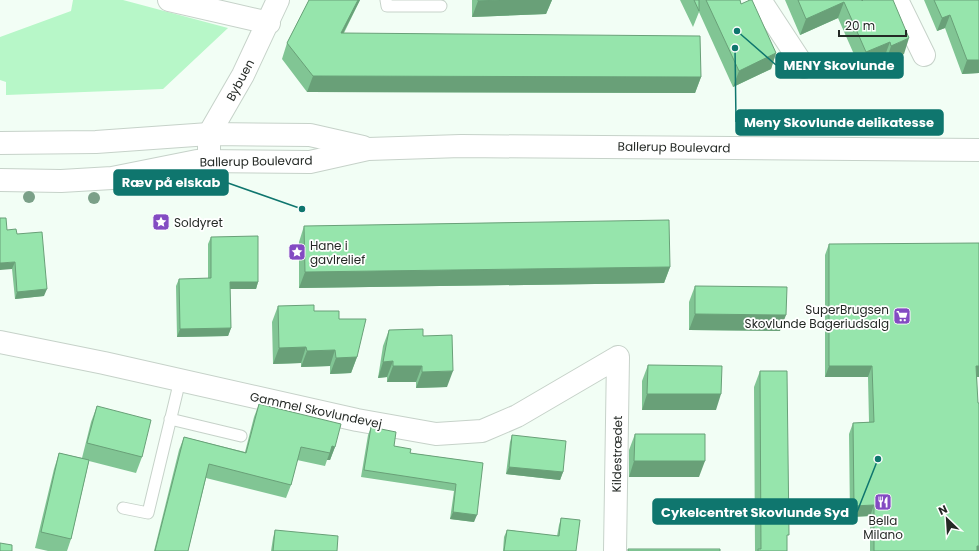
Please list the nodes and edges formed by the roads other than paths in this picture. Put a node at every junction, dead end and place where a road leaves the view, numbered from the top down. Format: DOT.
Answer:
graph roads {
  1 [pos="169,0"];
  2 [pos="278,0"];
  3 [pos="386,0"];
  4 [pos="760,0"];
  5 [pos="896,0"];
  6 [pos="441,6"];
  7 [pos="269,23"];
  8 [pos="924,55"];
  9 [pos="804,67"];
  10 [pos="209,134"];
  11 [pos="0,143"];
  12 [pos="368,149"];
  13 [pos="979,150"];
  14 [pos="209,161"];
  15 [pos="0,180"];
  16 [pos="0,342"];
  17 [pos="618,357"];
  18 [pos="180,380"];
  19 [pos="170,419"];
  20 [pos="241,436"];
  21 [pos="122,508"];
  22 [pos="615,551"];
  1 -- 7 [label="street"];
  2 -- 7 [label="street, Bybuen"];
  3 -- 6 [label="lane"];
  4 -- 9 [label="street"];
  5 -- 8 [label="street"];
  7 -- 10 [label="street, Bybuen"];
  10 -- 11 [label="street, Ballerup Boulevard"];
  10 -- 12 [label="street, Ballerup Boulevard"];
  10 -- 14 [label="street"];
  12 -- 13 [label="street, Ballerup Boulevard"];
  12 -- 14 [label="street, Ballerup Boulevard"];
  14 -- 15 [label="street, Ballerup Boulevard"];
  16 -- 18 [label="street, Gammel Skovlundevej"];
  17 -- 18 [label="street, Gammel Skovlundevej"];
  17 -- 22 [label="street, Kildestrædet"];
  18 -- 19 [label="lane"];
  19 -- 20 [label="lane"];
  19 -- 21 [label="lane"];
}
